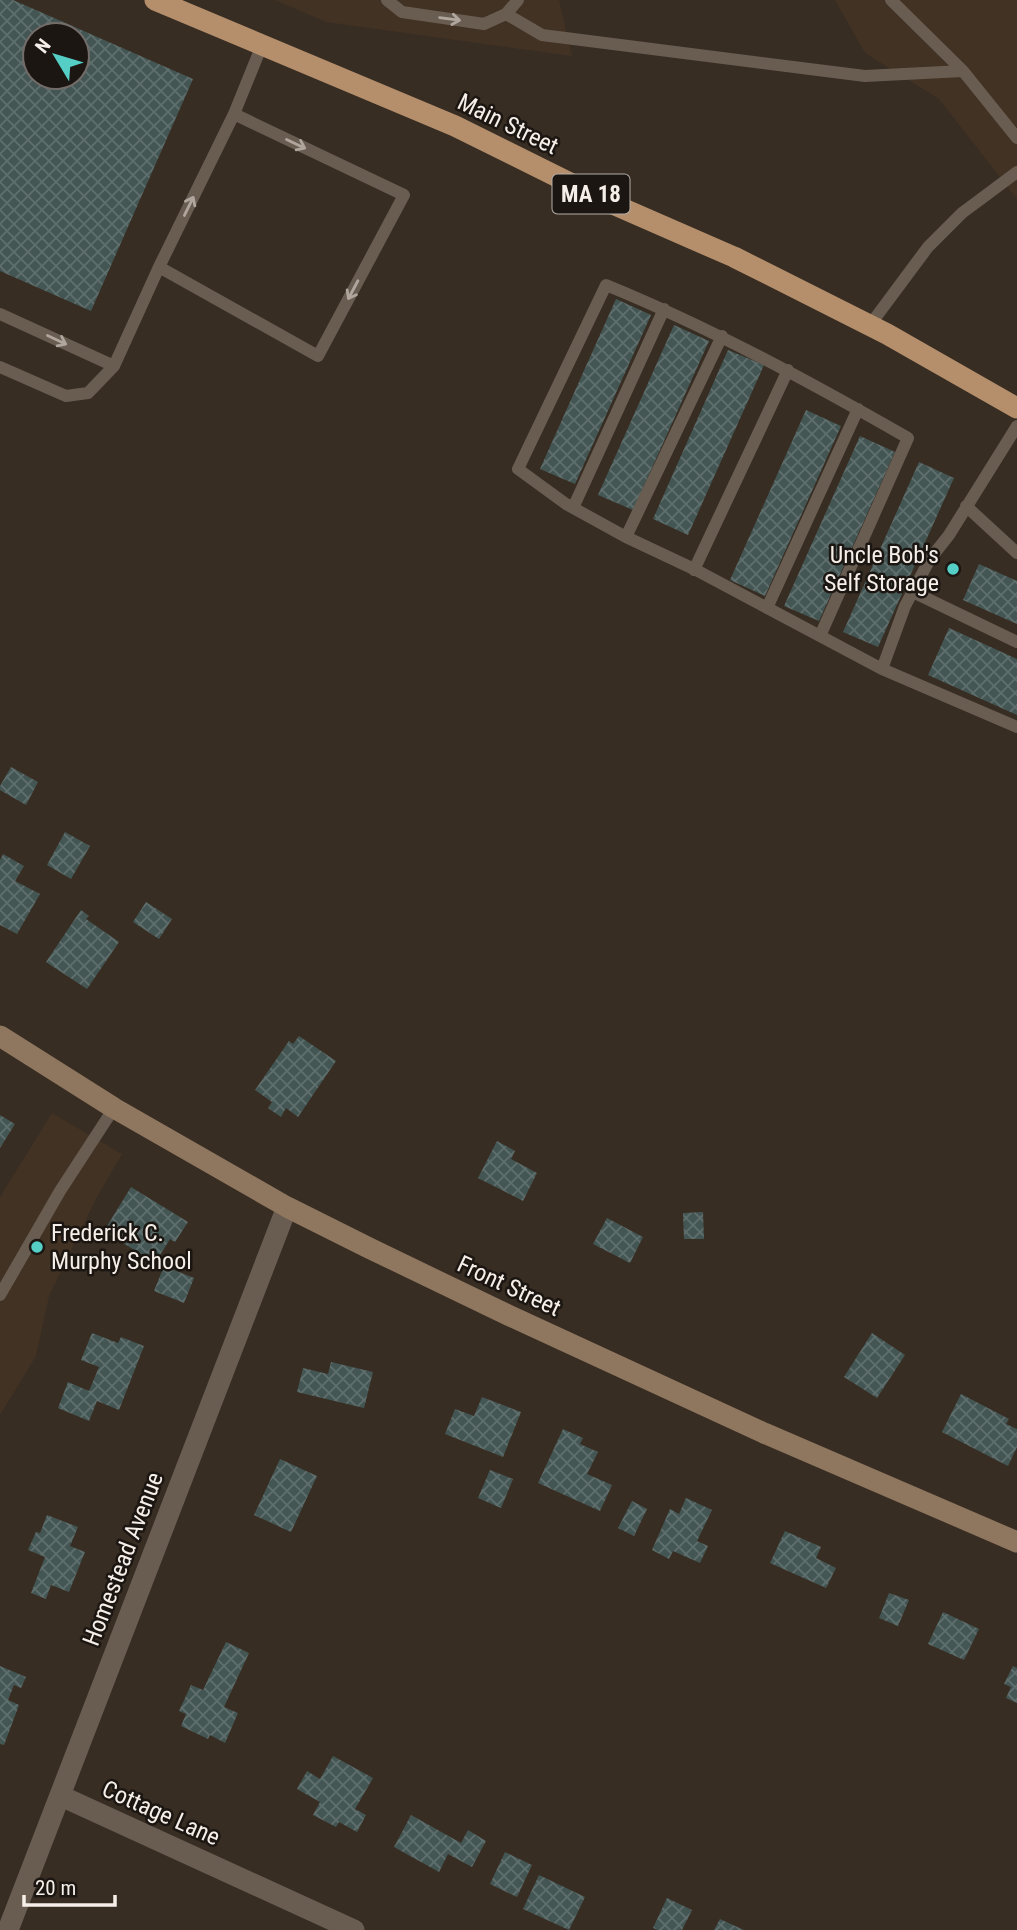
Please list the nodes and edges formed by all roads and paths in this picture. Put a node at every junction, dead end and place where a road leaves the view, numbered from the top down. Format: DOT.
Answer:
graph roads {
  1 [pos="155,0"];
  2 [pos="387,0"];
  3 [pos="518,0"];
  4 [pos="891,0"];
  5 [pos="506,14"];
  6 [pos="262,45"];
  7 [pos="963,71"];
  8 [pos="234,114"];
  9 [pos="1017,138"];
  10 [pos="1017,173"];
  11 [pos="159,267"];
  12 [pos="664,309"];
  13 [pos="0,314"];
  14 [pos="870,325"];
  15 [pos="722,336"];
  16 [pos="114,366"];
  17 [pos="0,367"];
  18 [pos="788,370"];
  19 [pos="1017,408"];
  20 [pos="858,409"];
  21 [pos="1017,426"];
  22 [pos="967,506"];
  23 [pos="573,508"];
  24 [pos="626,537"];
  25 [pos="1017,553"];
  26 [pos="694,570"];
  27 [pos="913,592"];
  28 [pos="767,608"];
  29 [pos="820,636"];
  30 [pos="1017,642"];
  31 [pos="882,669"];
  32 [pos="1017,727"];
  33 [pos="0,1035"];
  34 [pos="114,1108"];
  35 [pos="287,1207"];
  36 [pos="0,1295"];
  37 [pos="1017,1542"];
  38 [pos="61,1796"];
  39 [pos="8,1930"];
  40 [pos="355,1930"];
  1 -- 6 [label="main road, Main Street / MA 18"];
  2 -- 5 [label="lane, one-way"];
  3 -- 5 [label="lane"];
  4 -- 7 [label="lane"];
  5 -- 7 [label="lane"];
  6 -- 8 [label="lane"];
  6 -- 14 [label="main road, Main Street / MA 18"];
  7 -- 9 [label="lane"];
  11 -- 8 [label="lane, one-way"];
  8 -- 11 [label="lane, one-way"];
  10 -- 14 [label="lane"];
  11 -- 16 [label="lane"];
  12 -- 15 [label="lane"];
  12 -- 23 [label="lane"];
  12 -- 23 [label="lane"];
  13 -- 16 [label="lane, one-way"];
  14 -- 19 [label="main road, Main Street / MA 18"];
  15 -- 18 [label="lane"];
  15 -- 24 [label="lane"];
  16 -- 17 [label="lane"];
  18 -- 20 [label="lane"];
  18 -- 26 [label="lane"];
  20 -- 28 [label="lane"];
  20 -- 29 [label="lane"];
  21 -- 22 [label="lane"];
  22 -- 25 [label="lane"];
  22 -- 27 [label="lane"];
  23 -- 24 [label="lane"];
  24 -- 26 [label="lane"];
  26 -- 28 [label="lane"];
  27 -- 30 [label="lane"];
  27 -- 31 [label="lane"];
  28 -- 29 [label="lane"];
  29 -- 31 [label="lane"];
  31 -- 32 [label="lane"];
  33 -- 34 [label="street, Front Street"];
  34 -- 35 [label="street, Front Street"];
  34 -- 36 [label="lane"];
  35 -- 37 [label="street, Front Street"];
  35 -- 38 [label="street, Homestead Avenue"];
  38 -- 39 [label="street, Homestead Avenue"];
  38 -- 40 [label="street, Cottage Lane"];
}
